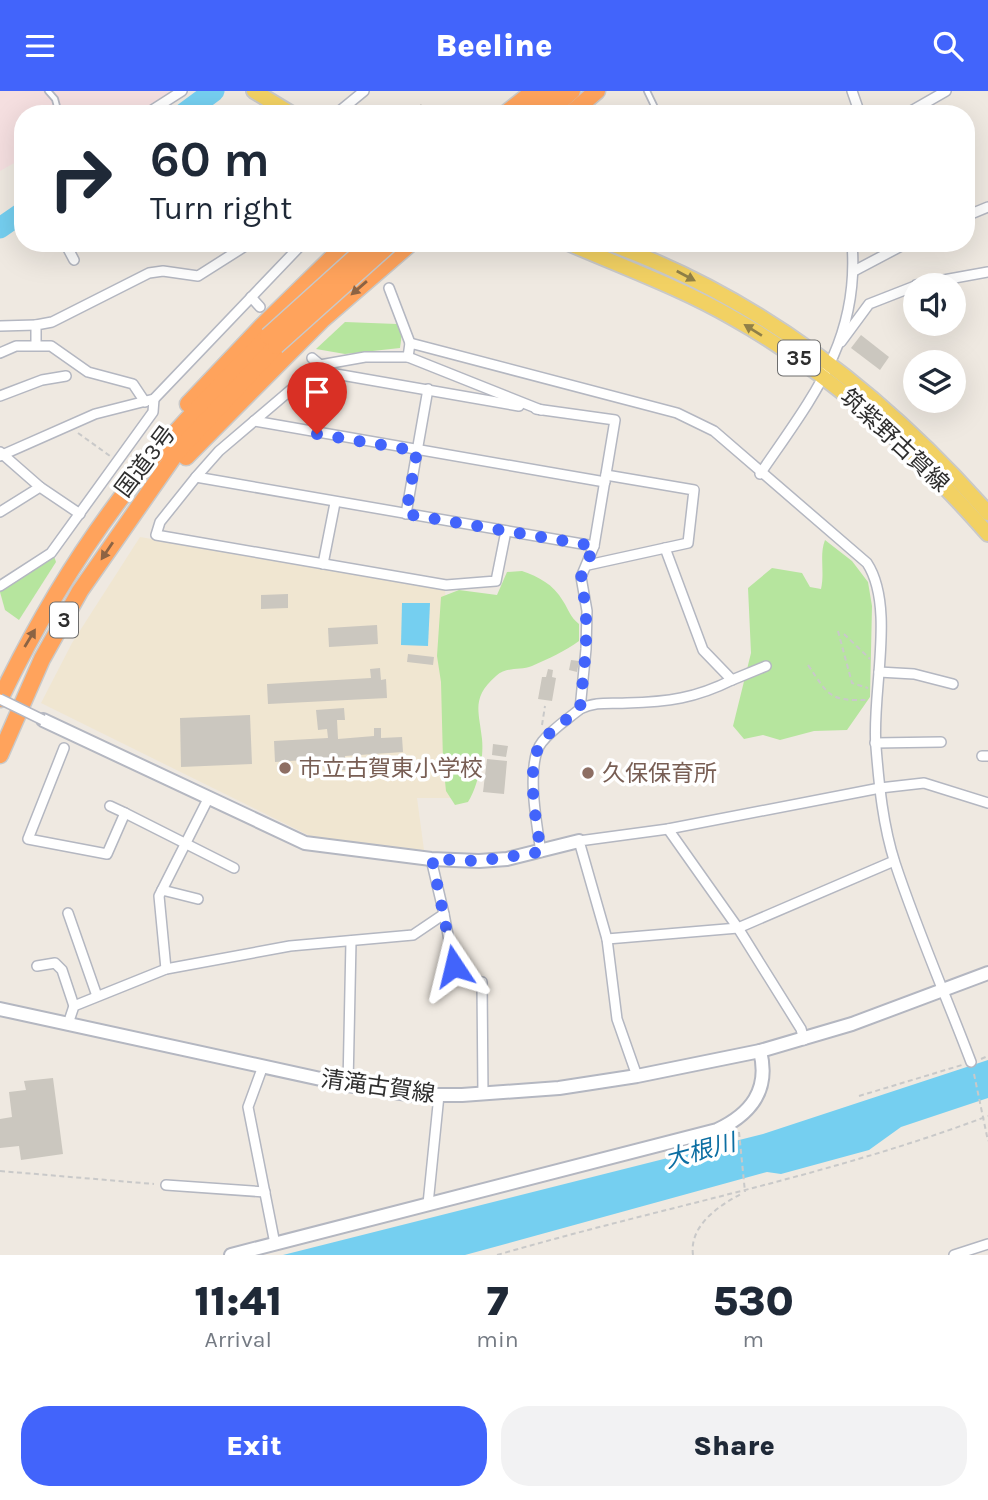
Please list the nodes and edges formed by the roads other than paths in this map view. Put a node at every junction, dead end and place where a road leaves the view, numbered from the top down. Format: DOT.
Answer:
graph roads {
  1 [pos="182,91"];
  2 [pos="254,91"];
  3 [pos="364,91"];
  4 [pos="534,91"];
  5 [pos="553,91"];
  6 [pos="572,91"];
  7 [pos="597,91"];
  8 [pos="946,91"];
  9 [pos="160,105"];
  10 [pos="277,105"];
  11 [pos="347,105"];
  12 [pos="516,105"];
  13 [pos="537,105"];
  14 [pos="556,105"];
  15 [pos="581,105"];
  16 [pos="922,105"];
  17 [pos="70,252"];
  18 [pos="236,252"];
  19 [pos="294,252"];
  20 [pos="338,252"];
  21 [pos="346,252"];
  22 [pos="362,252"];
  23 [pos="380,252"];
  24 [pos="401,252"];
  25 [pos="588,252"];
  26 [pos="630,252"];
  27 [pos="853,252"];
  28 [pos="890,252"];
  29 [pos="74,260"];
  30 [pos="854,271"];
  31 [pos="988,272"];
  32 [pos="966,276"];
  33 [pos="389,288"];
  34 [pos="903,290"];
  35 [pos="251,297"];
  36 [pos="284,305"];
  37 [pos="260,307"];
  38 [pos="36,325"];
  39 [pos="0,326"];
  40 [pos="272,341"];
  41 [pos="410,343"];
  42 [pos="839,343"];
  43 [pos="36,344"];
  44 [pos="0,353"];
  45 [pos="408,357"];
  46 [pos="312,358"];
  47 [pos="320,365"];
  48 [pos="829,370"];
  49 [pos="66,376"];
  50 [pos="428,389"];
  51 [pos="0,396"];
  52 [pos="150,401"];
  53 [pos="541,410"];
  54 [pos="254,421"];
  55 [pos="417,451"];
  56 [pos="0,455"];
  57 [pos="760,474"];
  58 [pos="196,477"];
  59 [pos="606,479"];
  60 [pos="132,483"];
  61 [pos="40,487"];
  62 [pos="146,495"];
  63 [pos="335,503"];
  64 [pos="0,512"];
  65 [pos="988,513"];
  66 [pos="80,514"];
  67 [pos="406,514"];
  68 [pos="506,531"];
  69 [pos="988,534"];
  70 [pos="594,546"];
  71 [pos="665,548"];
  72 [pos="323,565"];
  73 [pos="588,565"];
  74 [pos="0,586"];
  75 [pos="766,666"];
  76 [pos="879,670"];
  77 [pos="732,680"];
  78 [pos="953,684"];
  79 [pos="0,699"];
  80 [pos="580,709"];
  81 [pos="43,720"];
  82 [pos="941,742"];
  83 [pos="875,743"];
  84 [pos="65,748"];
  85 [pos="0,755"];
  86 [pos="880,788"];
  87 [pos="208,799"];
  88 [pos="988,803"];
  89 [pos="110,806"];
  90 [pos="125,813"];
  91 [pos="668,829"];
  92 [pos="579,841"];
  93 [pos="186,843"];
  94 [pos="541,852"];
  95 [pos="432,859"];
  96 [pos="894,861"];
  97 [pos="234,868"];
  98 [pos="162,890"];
  99 [pos="198,899"];
  100 [pos="68,913"];
  101 [pos="444,914"];
  102 [pos="738,928"];
  103 [pos="607,939"];
  104 [pos="351,941"];
  105 [pos="37,966"];
  106 [pos="166,969"];
  107 [pos="988,972"];
  108 [pos="943,989"];
  109 [pos="97,996"];
  110 [pos="74,1006"];
  111 [pos="0,1009"];
  112 [pos="68,1024"];
  113 [pos="804,1040"];
  114 [pos="760,1051"];
  115 [pos="971,1062"];
  116 [pos="263,1066"];
  117 [pos="637,1076"];
  118 [pos="348,1085"];
  119 [pos="483,1094"];
  120 [pos="439,1095"];
  121 [pos="166,1185"];
  122 [pos="265,1192"];
  123 [pos="428,1204"];
  124 [pos="275,1244"];
  125 [pos="988,1244"];
  126 [pos="231,1255"];
  127 [pos="954,1255"];
  1 -- 9 [label="street"];
  2 -- 10 [label="main road"];
  3 -- 11 [label="street"];
  4 -- 12 [label="highway"];
  5 -- 13 [label="highway"];
  6 -- 14 [label="highway"];
  7 -- 15 [label="highway"];
  8 -- 16 [label="street"];
  17 -- 29 [label="street"];
  18 -- 38 [label="street"];
  19 -- 35 [label="street"];
  20 -- 36 [label="highway"];
  21 -- 36 [label="highway"];
  22 -- 40 [label="highway, 国道3号 / 3, bridge"];
  23 -- 40 [label="highway, 国道3号 / 3, bridge"];
  24 -- 62 [label="highway, one-way"];
  48 -- 25 [label="main road, 筑紫野古賀線 / 35, one-way"];
  26 -- 48 [label="main road, 筑紫野古賀線 / 35, one-way"];
  27 -- 30 [label="street"];
  28 -- 30 [label="street"];
  30 -- 42 [label="street"];
  31 -- 32 [label="street"];
  33 -- 41 [label="street"];
  34 -- 42 [label="street"];
  35 -- 37 [label="street"];
  35 -- 52 [label="street"];
  36 -- 60 [label="highway"];
  38 -- 39 [label="street"];
  38 -- 43 [label="street"];
  40 -- 60 [label="highway, 国道3号 / 3"];
  40 -- 62 [label="highway, 国道3号 / 3"];
  41 -- 45 [label="street"];
  41 -- 57 [label="street"];
  42 -- 48 [label="street"];
  43 -- 44 [label="street"];
  43 -- 52 [label="street"];
  45 -- 47 [label="street"];
  45 -- 53 [label="street"];
  46 -- 47 [label="street"];
  47 -- 50 [label="street"];
  47 -- 54 [label="street"];
  48 -- 57 [label="street"];
  48 -- 65 [label="main road, 筑紫野古賀線 / 35"];
  48 -- 69 [label="main road, 筑紫野古賀線 / 35"];
  49 -- 51 [label="street"];
  50 -- 53 [label="street"];
  50 -- 55 [label="street"];
  52 -- 56 [label="street"];
  52 -- 66 [label="street"];
  53 -- 59 [label="street"];
  54 -- 55 [label="street"];
  54 -- 58 [label="street"];
  55 -- 59 [label="street"];
  55 -- 67 [label="street"];
  56 -- 61 [label="street"];
  57 -- 76 [label="street"];
  58 -- 63 [label="street"];
  58 -- 72 [label="street"];
  59 -- 70 [label="street"];
  59 -- 71 [label="street"];
  79 -- 60 [label="highway, 国道3号 / 3, one-way"];
  61 -- 64 [label="street"];
  61 -- 66 [label="street"];
  62 -- 85 [label="highway, 国道3号 / 3, one-way"];
  63 -- 67 [label="street"];
  63 -- 72 [label="street"];
  66 -- 74 [label="street"];
  67 -- 68 [label="street"];
  68 -- 70 [label="street"];
  68 -- 72 [label="street"];
  70 -- 73 [label="street"];
  71 -- 73 [label="street"];
  71 -- 77 [label="street"];
  73 -- 80 [label="street"];
  75 -- 77 [label="street"];
  76 -- 78 [label="street"];
  76 -- 83 [label="street"];
  77 -- 80 [label="street"];
  79 -- 81 [label="street, bridge"];
  80 -- 94 [label="street"];
  81 -- 87 [label="main road"];
  82 -- 83 [label="street"];
  83 -- 86 [label="street"];
  84 -- 90 [label="street"];
  86 -- 88 [label="street"];
  86 -- 91 [label="street"];
  86 -- 96 [label="street"];
  87 -- 93 [label="street"];
  87 -- 95 [label="main road"];
  89 -- 90 [label="street"];
  90 -- 93 [label="street"];
  91 -- 92 [label="street"];
  91 -- 102 [label="street"];
  92 -- 94 [label="main road"];
  92 -- 103 [label="street"];
  93 -- 97 [label="street"];
  93 -- 98 [label="street"];
  94 -- 95 [label="main road"];
  95 -- 101 [label="street"];
  96 -- 102 [label="street"];
  96 -- 108 [label="street"];
  98 -- 99 [label="street"];
  98 -- 106 [label="street"];
  100 -- 109 [label="street"];
  101 -- 104 [label="street"];
  101 -- 119 [label="street"];
  102 -- 103 [label="street"];
  102 -- 113 [label="street"];
  103 -- 117 [label="street"];
  104 -- 106 [label="street"];
  104 -- 118 [label="street"];
  105 -- 110 [label="street"];
  106 -- 109 [label="street"];
  107 -- 108 [label="main road, 清滝古賀線"];
  108 -- 113 [label="main road, 清滝古賀線"];
  108 -- 115 [label="street"];
  109 -- 110 [label="street"];
  110 -- 112 [label="street"];
  111 -- 112 [label="main road, 清滝古賀線"];
  112 -- 116 [label="main road, 清滝古賀線"];
  113 -- 114 [label="main road, 清滝古賀線"];
  114 -- 117 [label="main road, 清滝古賀線"];
  114 -- 123 [label="main road"];
  116 -- 118 [label="main road, 清滝古賀線"];
  116 -- 122 [label="street"];
  117 -- 119 [label="main road, 清滝古賀線"];
  118 -- 120 [label="main road, 清滝古賀線"];
  119 -- 120 [label="main road, 清滝古賀線"];
  120 -- 123 [label="street"];
  121 -- 122 [label="street"];
  122 -- 124 [label="street"];
  123 -- 124 [label="main road"];
  124 -- 126 [label="main road"];
  125 -- 127 [label="street"];
}
